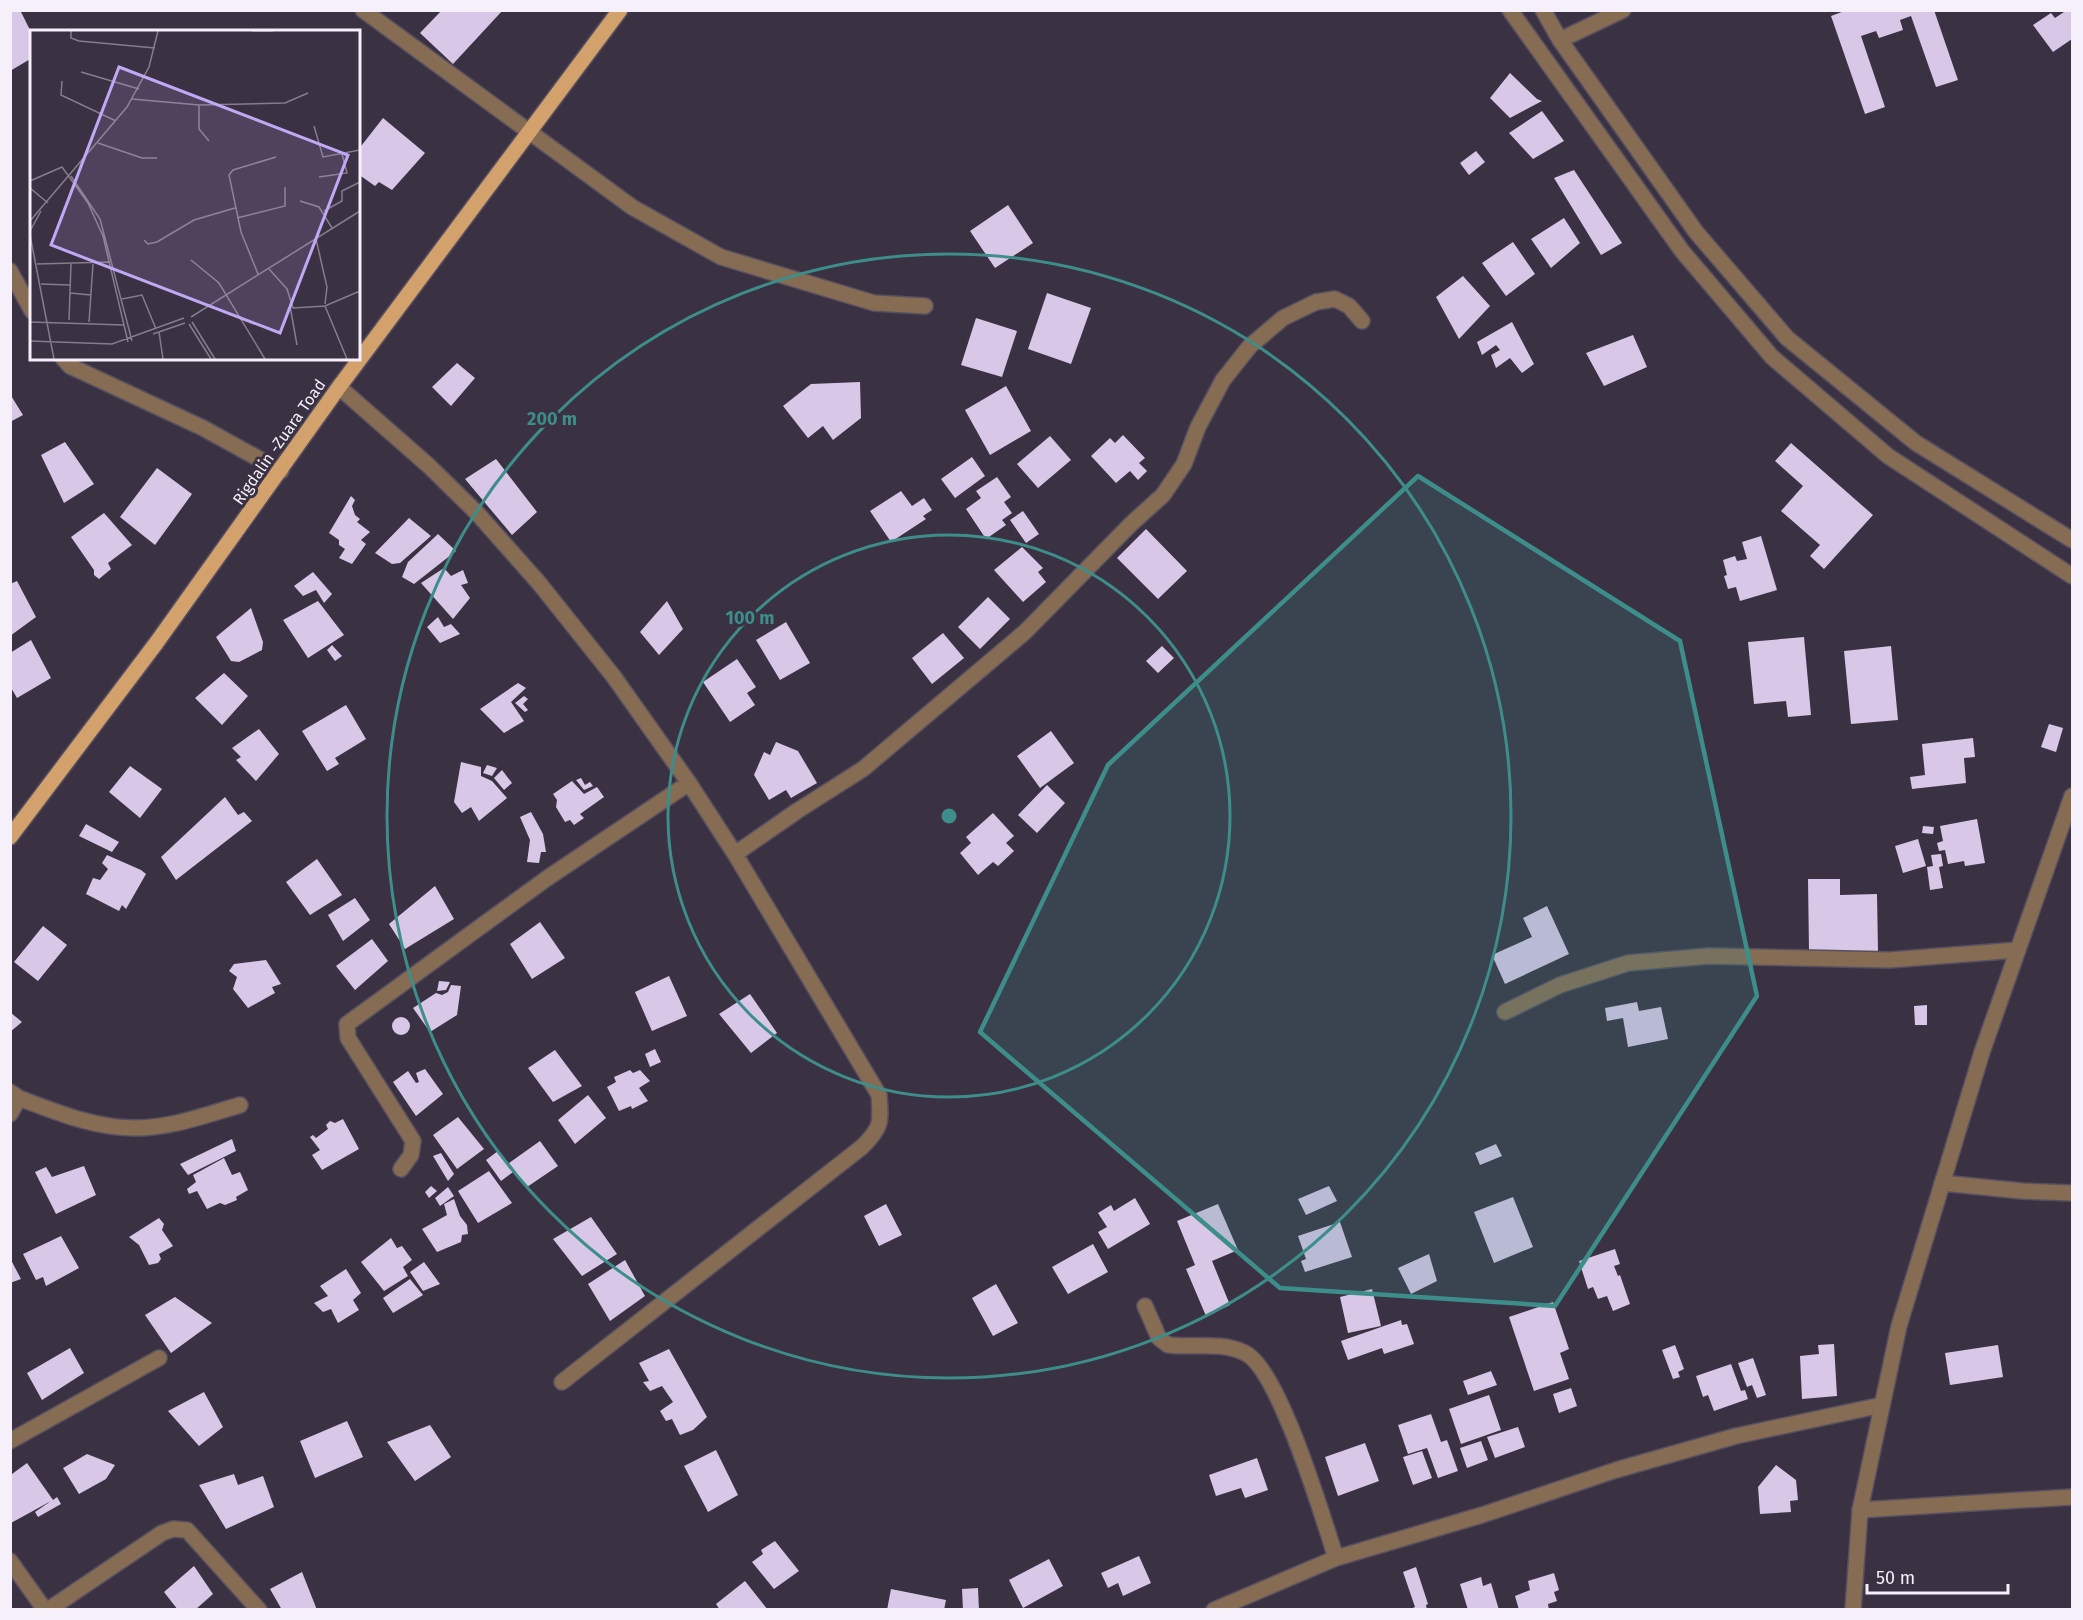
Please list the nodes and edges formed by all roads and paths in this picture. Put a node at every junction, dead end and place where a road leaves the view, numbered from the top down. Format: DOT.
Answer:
graph roads {
  1 [pos="363,10"];
  2 [pos="620,10"];
  3 [pos="1510,10"];
  4 [pos="1543,10"];
  5 [pos="1623,10"];
  6 [pos="1560,40"];
  7 [pos="528,133"];
  8 [pos="10,271"];
  9 [pos="925,306"];
  10 [pos="30,307"];
  11 [pos="1362,321"];
  12 [pos="360,359"];
  13 [pos="65,360"];
  14 [pos="359,360"];
  15 [pos="339,387"];
  16 [pos="281,471"];
  17 [pos="2073,540"];
  18 [pos="2073,576"];
  19 [pos="689,783"];
  20 [pos="2073,796"];
  21 [pos="10,837"];
  22 [pos="735,854"];
  23 [pos="2018,950"];
  24 [pos="1505,1011"];
  25 [pos="15,1095"];
  26 [pos="240,1105"];
  27 [pos="10,1114"];
  28 [pos="400,1169"];
  29 [pos="1942,1183"];
  30 [pos="2073,1193"];
  31 [pos="1145,1306"];
  32 [pos="159,1358"];
  33 [pos="562,1382"];
  34 [pos="1882,1405"];
  35 [pos="10,1441"];
  36 [pos="2073,1497"];
  37 [pos="1860,1510"];
  38 [pos="1336,1558"];
  39 [pos="10,1561"];
  40 [pos="46,1610"];
  41 [pos="259,1610"];
  42 [pos="1214,1610"];
  43 [pos="1853,1610"];
  1 -- 7 [label="street"];
  2 -- 7 [label="main road, Rigdalin -Zuara Toad"];
  3 -- 18 [label="street"];
  4 -- 6 [label="street"];
  5 -- 6 [label="street"];
  6 -- 17 [label="street"];
  7 -- 9 [label="street"];
  7 -- 12 [label="main road, Rigdalin -Zuara Toad"];
  8 -- 10 [label="street"];
  11 -- 22 [label="street"];
  13 -- 16 [label="street"];
  14 -- 15 [label="main road, Rigdalin -Zuara Toad"];
  15 -- 16 [label="main road, Rigdalin -Zuara Toad"];
  15 -- 19 [label="street"];
  16 -- 21 [label="main road, Rigdalin -Zuara Toad"];
  19 -- 22 [label="street"];
  19 -- 28 [label="street"];
  20 -- 23 [label="street"];
  22 -- 33 [label="street"];
  23 -- 24 [label="street"];
  23 -- 29 [label="street"];
  25 -- 26 [label="street"];
  25 -- 27 [label="street"];
  29 -- 30 [label="street"];
  29 -- 34 [label="street"];
  31 -- 38 [label="street"];
  32 -- 35 [label="street"];
  34 -- 37 [label="street"];
  34 -- 38 [label="street"];
  36 -- 37 [label="street"];
  37 -- 43 [label="street"];
  38 -- 42 [label="street"];
  39 -- 40 [label="street"];
  40 -- 41 [label="street"];
}
